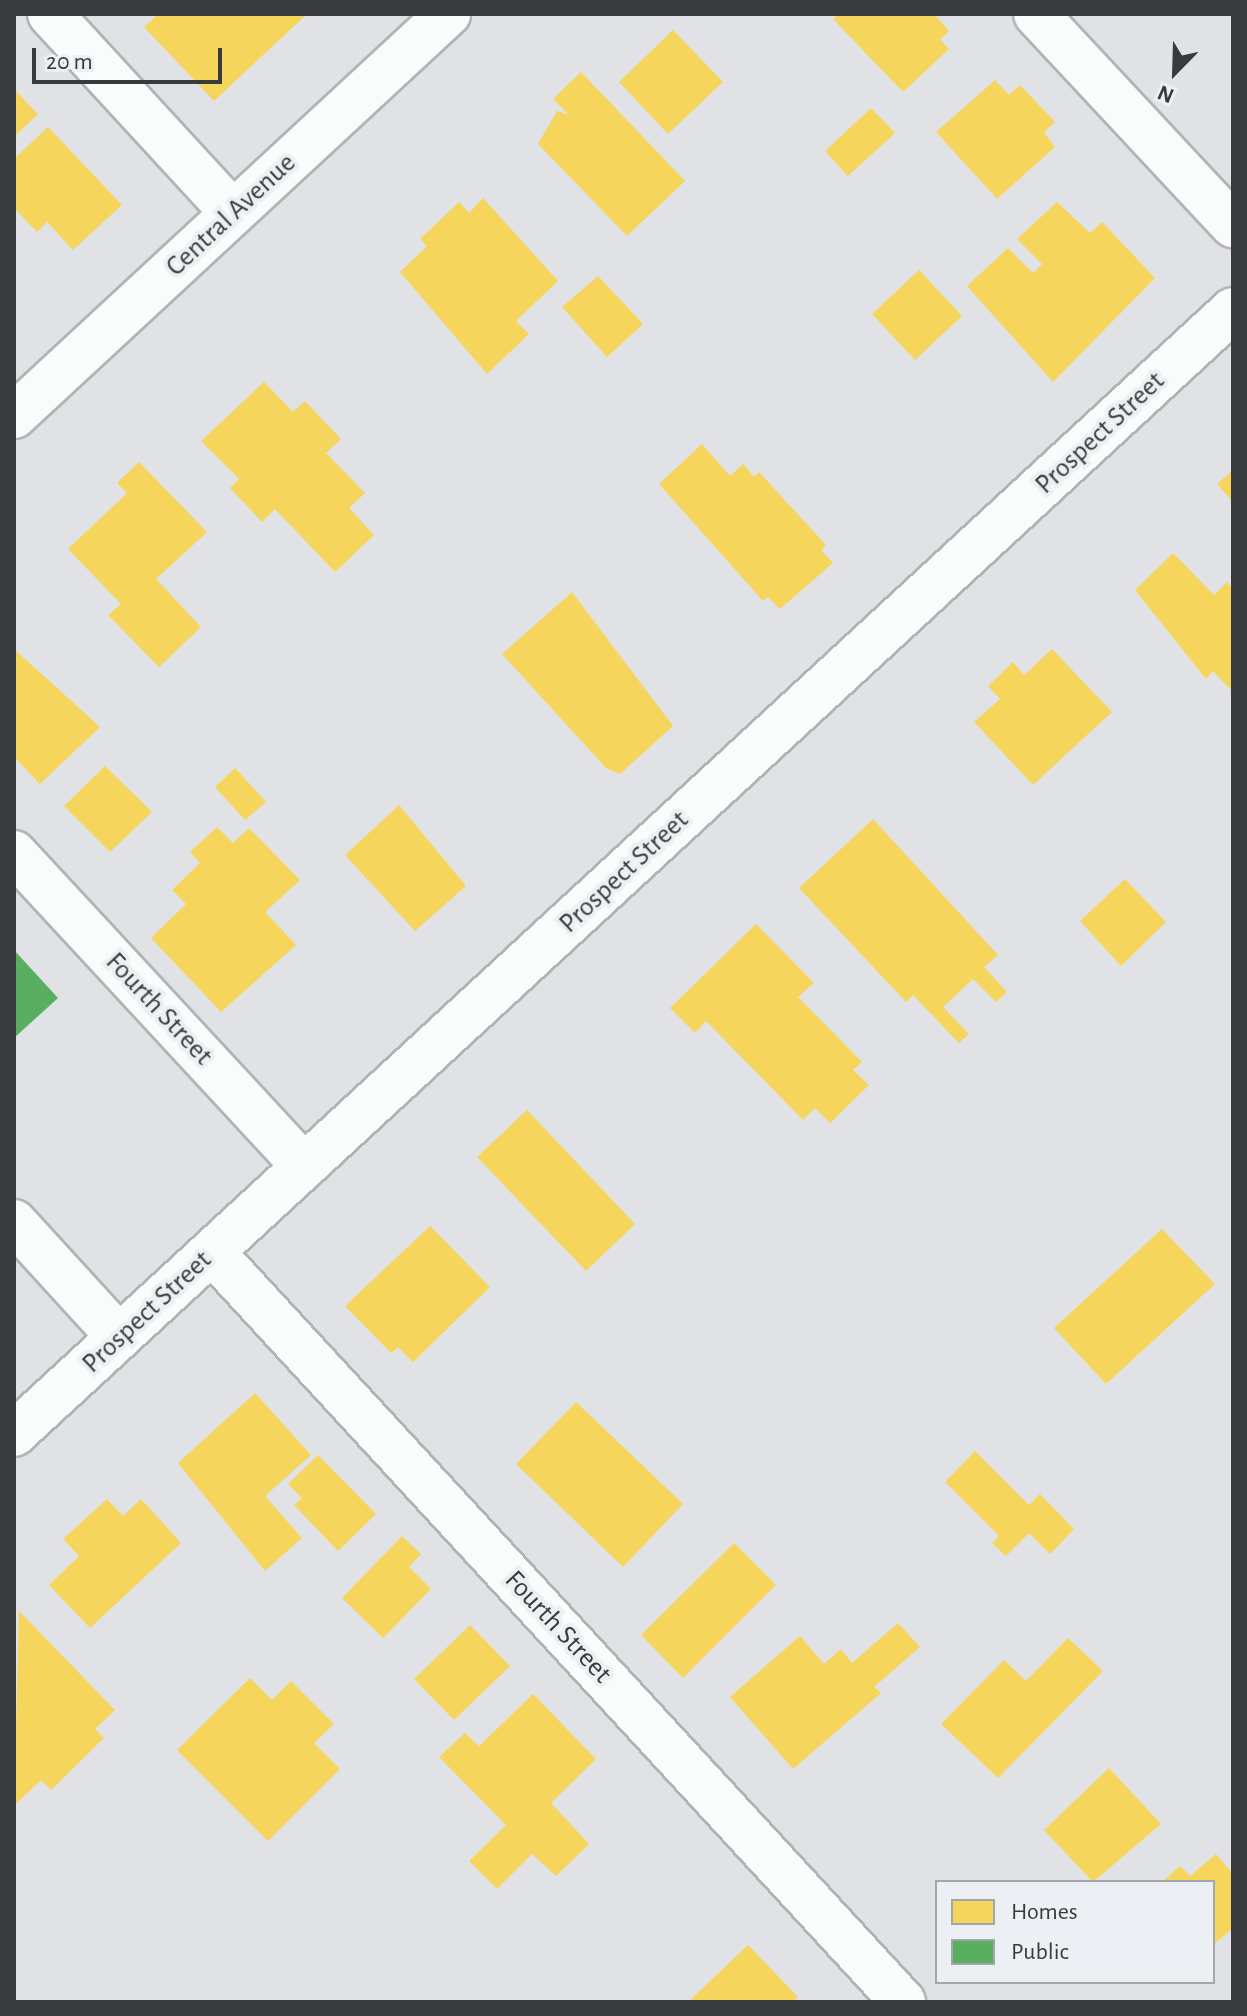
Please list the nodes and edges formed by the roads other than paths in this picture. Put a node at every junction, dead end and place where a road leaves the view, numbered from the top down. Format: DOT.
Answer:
graph roads {
  1 [pos="50,14"];
  2 [pos="448,14"];
  3 [pos="1036,14"];
  4 [pos="233,213"];
  5 [pos="1233,225"];
  6 [pos="1233,310"];
  7 [pos="14,416"];
  8 [pos="14,853"];
  9 [pos="304,1166"];
  10 [pos="14,1222"];
  11 [pos="212,1252"];
  12 [pos="119,1337"];
  13 [pos="14,1434"];
  14 [pos="903,2002"];
  1 -- 4 [label="street"];
  2 -- 4 [label="street, Central Avenue"];
  3 -- 5 [label="street"];
  4 -- 7 [label="street, Central Avenue"];
  6 -- 9 [label="street, Prospect Street"];
  8 -- 9 [label="street, Fourth Street"];
  9 -- 11 [label="street, Prospect Street"];
  10 -- 12 [label="street"];
  11 -- 12 [label="street, Prospect Street"];
  11 -- 14 [label="street, Fourth Street"];
  12 -- 13 [label="street, Prospect Street"];
}
